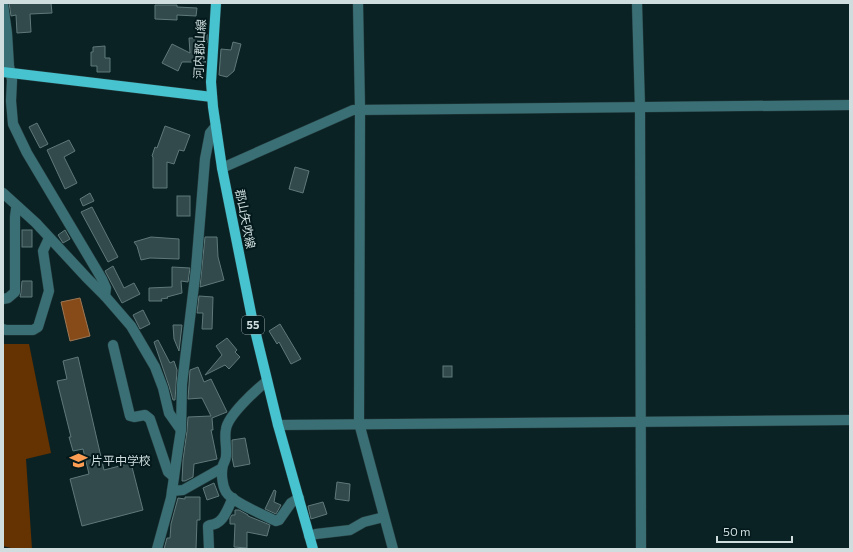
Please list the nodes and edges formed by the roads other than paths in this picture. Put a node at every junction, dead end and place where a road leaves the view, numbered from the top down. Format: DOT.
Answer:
graph roads {
  1 [pos="216,3"];
  2 [pos="358,3"];
  3 [pos="637,3"];
  4 [pos="3,4"];
  5 [pos="7,72"];
  6 [pos="212,97"];
  7 [pos="850,105"];
  8 [pos="640,108"];
  9 [pos="360,109"];
  10 [pos="216,126"];
  11 [pos="222,168"];
  12 [pos="3,193"];
  13 [pos="18,207"];
  14 [pos="49,238"];
  15 [pos="105,296"];
  16 [pos="3,299"];
  17 [pos="3,329"];
  18 [pos="113,345"];
  19 [pos="267,381"];
  20 [pos="850,420"];
  21 [pos="641,422"];
  22 [pos="359,423"];
  23 [pos="278,425"];
  24 [pos="181,430"];
  25 [pos="222,468"];
  26 [pos="174,478"];
  27 [pos="172,491"];
  28 [pos="233,498"];
  29 [pos="298,498"];
  30 [pos="384,517"];
  31 [pos="309,536"];
  32 [pos="156,549"];
  33 [pos="208,549"];
  34 [pos="313,549"];
  35 [pos="393,549"];
  36 [pos="641,549"];
  1 -- 6 [label="main road, 河内郡山線"];
  2 -- 9 [label="street"];
  3 -- 8 [label="street"];
  4 -- 5 [label="street"];
  5 -- 6 [label="main road"];
  5 -- 15 [label="street"];
  6 -- 10 [label="main road, 郡山矢吹線 / 55"];
  7 -- 8 [label="street"];
  8 -- 9 [label="street"];
  8 -- 21 [label="street"];
  9 -- 11 [label="street"];
  9 -- 22 [label="street"];
  10 -- 11 [label="main road, 郡山矢吹線 / 55"];
  10 -- 24 [label="street"];
  11 -- 19 [label="main road, 郡山矢吹線 / 55"];
  12 -- 13 [label="street"];
  13 -- 14 [label="street"];
  13 -- 16 [label="street"];
  14 -- 15 [label="street"];
  14 -- 17 [label="street"];
  15 -- 24 [label="street"];
  18 -- 26 [label="street"];
  19 -- 23 [label="main road, 郡山矢吹線 / 55"];
  19 -- 25 [label="street"];
  20 -- 21 [label="street"];
  21 -- 22 [label="street"];
  21 -- 36 [label="street"];
  22 -- 23 [label="street"];
  22 -- 30 [label="street"];
  23 -- 29 [label="main road, 郡山矢吹線 / 55"];
  24 -- 26 [label="street"];
  25 -- 27 [label="street"];
  25 -- 28 [label="street"];
  26 -- 27 [label="street"];
  27 -- 32 [label="street"];
  28 -- 29 [label="street"];
  28 -- 33 [label="street"];
  29 -- 31 [label="main road, 郡山矢吹線 / 55"];
  30 -- 31 [label="street"];
  30 -- 35 [label="street"];
  31 -- 34 [label="main road, 郡山矢吹線 / 55"];
}
